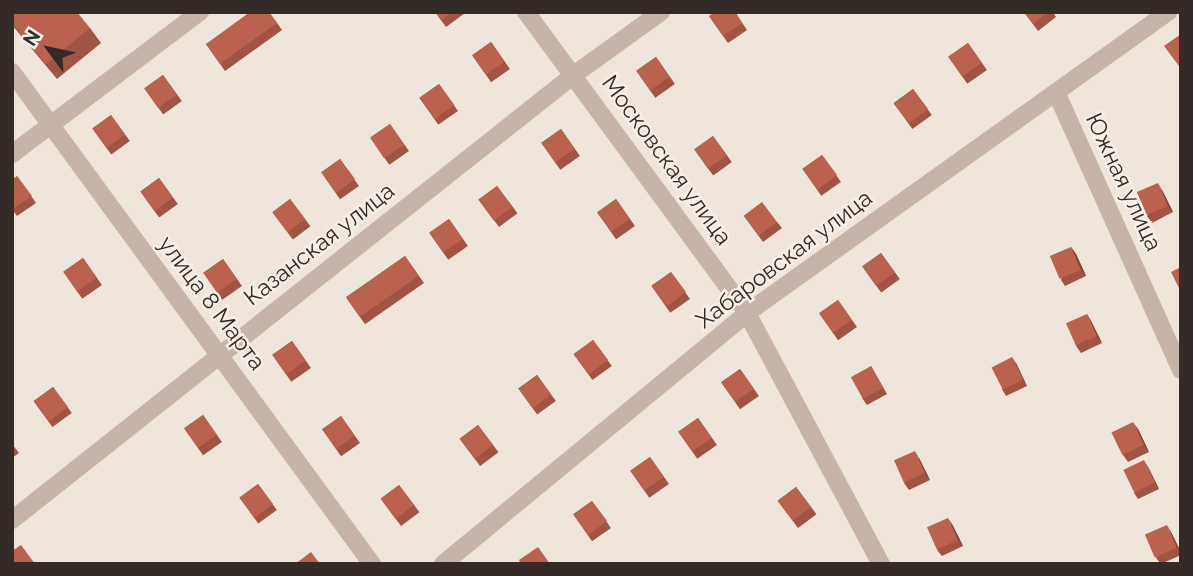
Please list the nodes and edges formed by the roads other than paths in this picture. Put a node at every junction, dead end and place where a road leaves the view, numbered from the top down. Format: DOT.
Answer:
graph roads {
  1 [pos="200,12"];
  2 [pos="526,12"];
  3 [pos="661,12"];
  4 [pos="1168,12"];
  5 [pos="12,72"];
  6 [pos="575,74"];
  7 [pos="1056,92"];
  8 [pos="51,128"];
  9 [pos="12,153"];
  10 [pos="747,313"];
  11 [pos="1176,344"];
  12 [pos="220,353"];
  13 [pos="1181,370"];
  14 [pos="12,520"];
  15 [pos="372,564"];
  16 [pos="443,564"];
  17 [pos="881,564"];
  1 -- 8 [label="street"];
  2 -- 6 [label="street, Московская улица"];
  3 -- 6 [label="street, Казанская улица"];
  4 -- 7 [label="street, Хабаровская улица"];
  5 -- 8 [label="street, улица 8 Марта"];
  6 -- 10 [label="street, Московская улица"];
  6 -- 12 [label="street, Казанская улица"];
  7 -- 10 [label="street, Хабаровская улица"];
  7 -- 11 [label="street, Южная улица"];
  8 -- 9 [label="street"];
  8 -- 12 [label="street, улица 8 Марта"];
  10 -- 16 [label="street, Хабаровская улица"];
  10 -- 17 [label="street, Московская улица"];
  11 -- 13 [label="street, Южная улица"];
  12 -- 14 [label="street, Казанская улица"];
  12 -- 15 [label="street, улица 8 Марта"];
}
